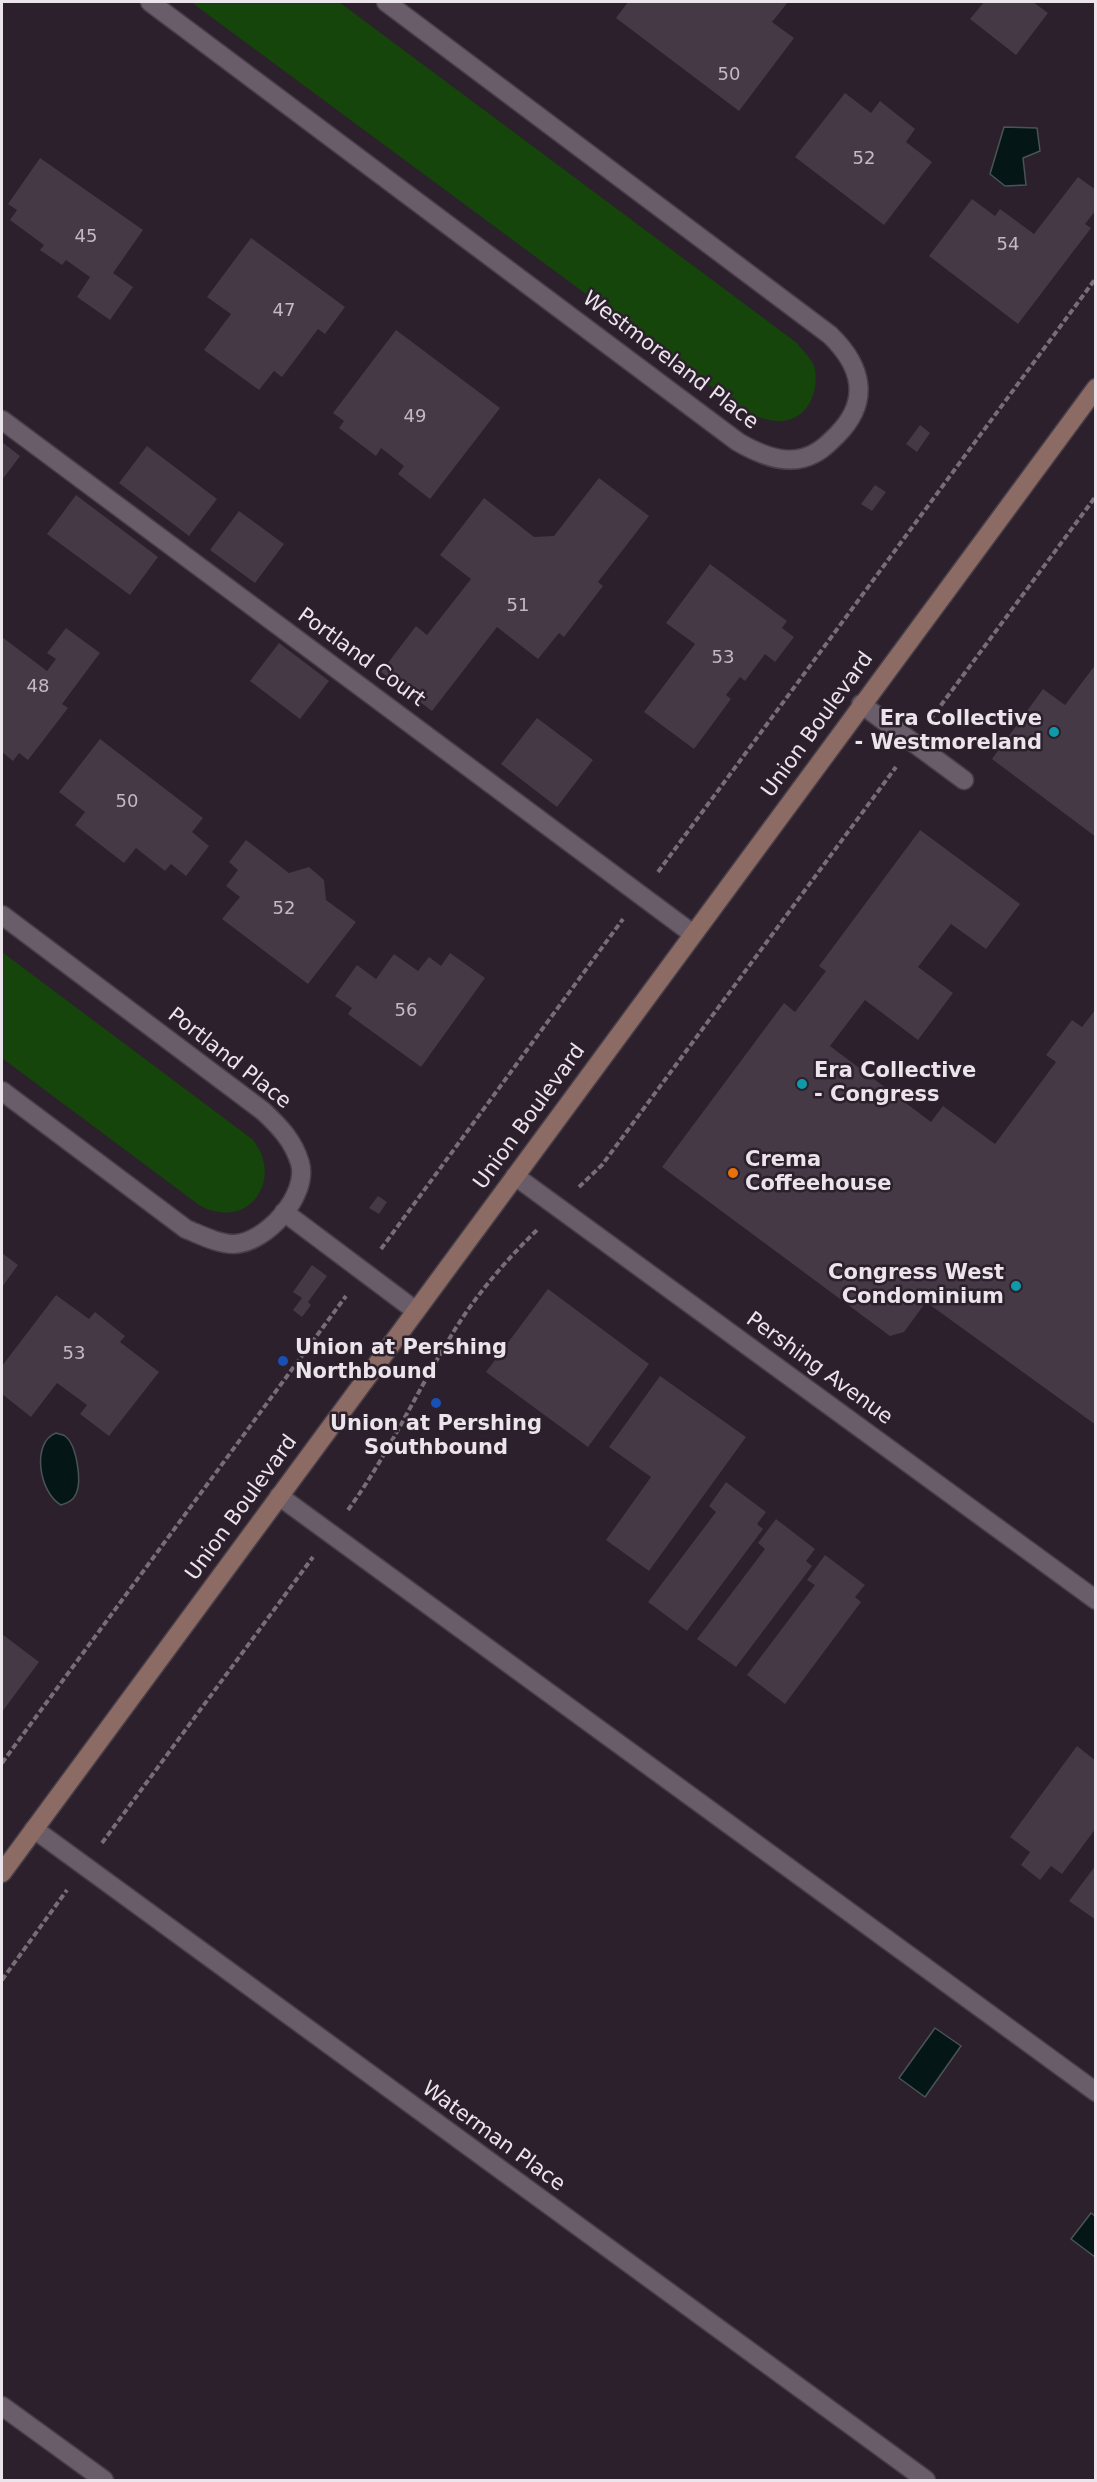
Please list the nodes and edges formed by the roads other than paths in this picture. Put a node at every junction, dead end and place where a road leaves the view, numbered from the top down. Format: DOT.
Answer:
graph roads {
  1 [pos="150,2"];
  2 [pos="386,2"];
  3 [pos="1095,388"];
  4 [pos="2,420"];
  5 [pos="861,704"];
  6 [pos="964,780"];
  7 [pos="2,915"];
  8 [pos="693,934"];
  9 [pos="2,1091"];
  10 [pos="515,1176"];
  11 [pos="284,1212"];
  12 [pos="416,1311"];
  13 [pos="279,1496"];
  14 [pos="1095,1599"];
  15 [pos="34,1829"];
  16 [pos="2,1873"];
  17 [pos="1095,2092"];
  18 [pos="2,2406"];
  19 [pos="104,2481"];
  20 [pos="926,2481"];
  1 -- 2 [label="street, Westmoreland Place"];
  3 -- 5 [label="main road, Union Boulevard"];
  4 -- 8 [label="street, Portland Court"];
  5 -- 6 [label="street"];
  5 -- 8 [label="main road, Union Boulevard"];
  7 -- 11 [label="street, Portland Place"];
  8 -- 10 [label="main road, Union Boulevard"];
  9 -- 11 [label="street, Portland Place"];
  10 -- 12 [label="main road, Union Boulevard"];
  10 -- 14 [label="street, Pershing Avenue"];
  11 -- 12 [label="street"];
  12 -- 13 [label="main road, Union Boulevard"];
  13 -- 15 [label="main road, Union Boulevard"];
  13 -- 17 [label="street"];
  15 -- 16 [label="main road, Union Boulevard"];
  15 -- 20 [label="street, Waterman Place"];
  18 -- 19 [label="street"];
}
